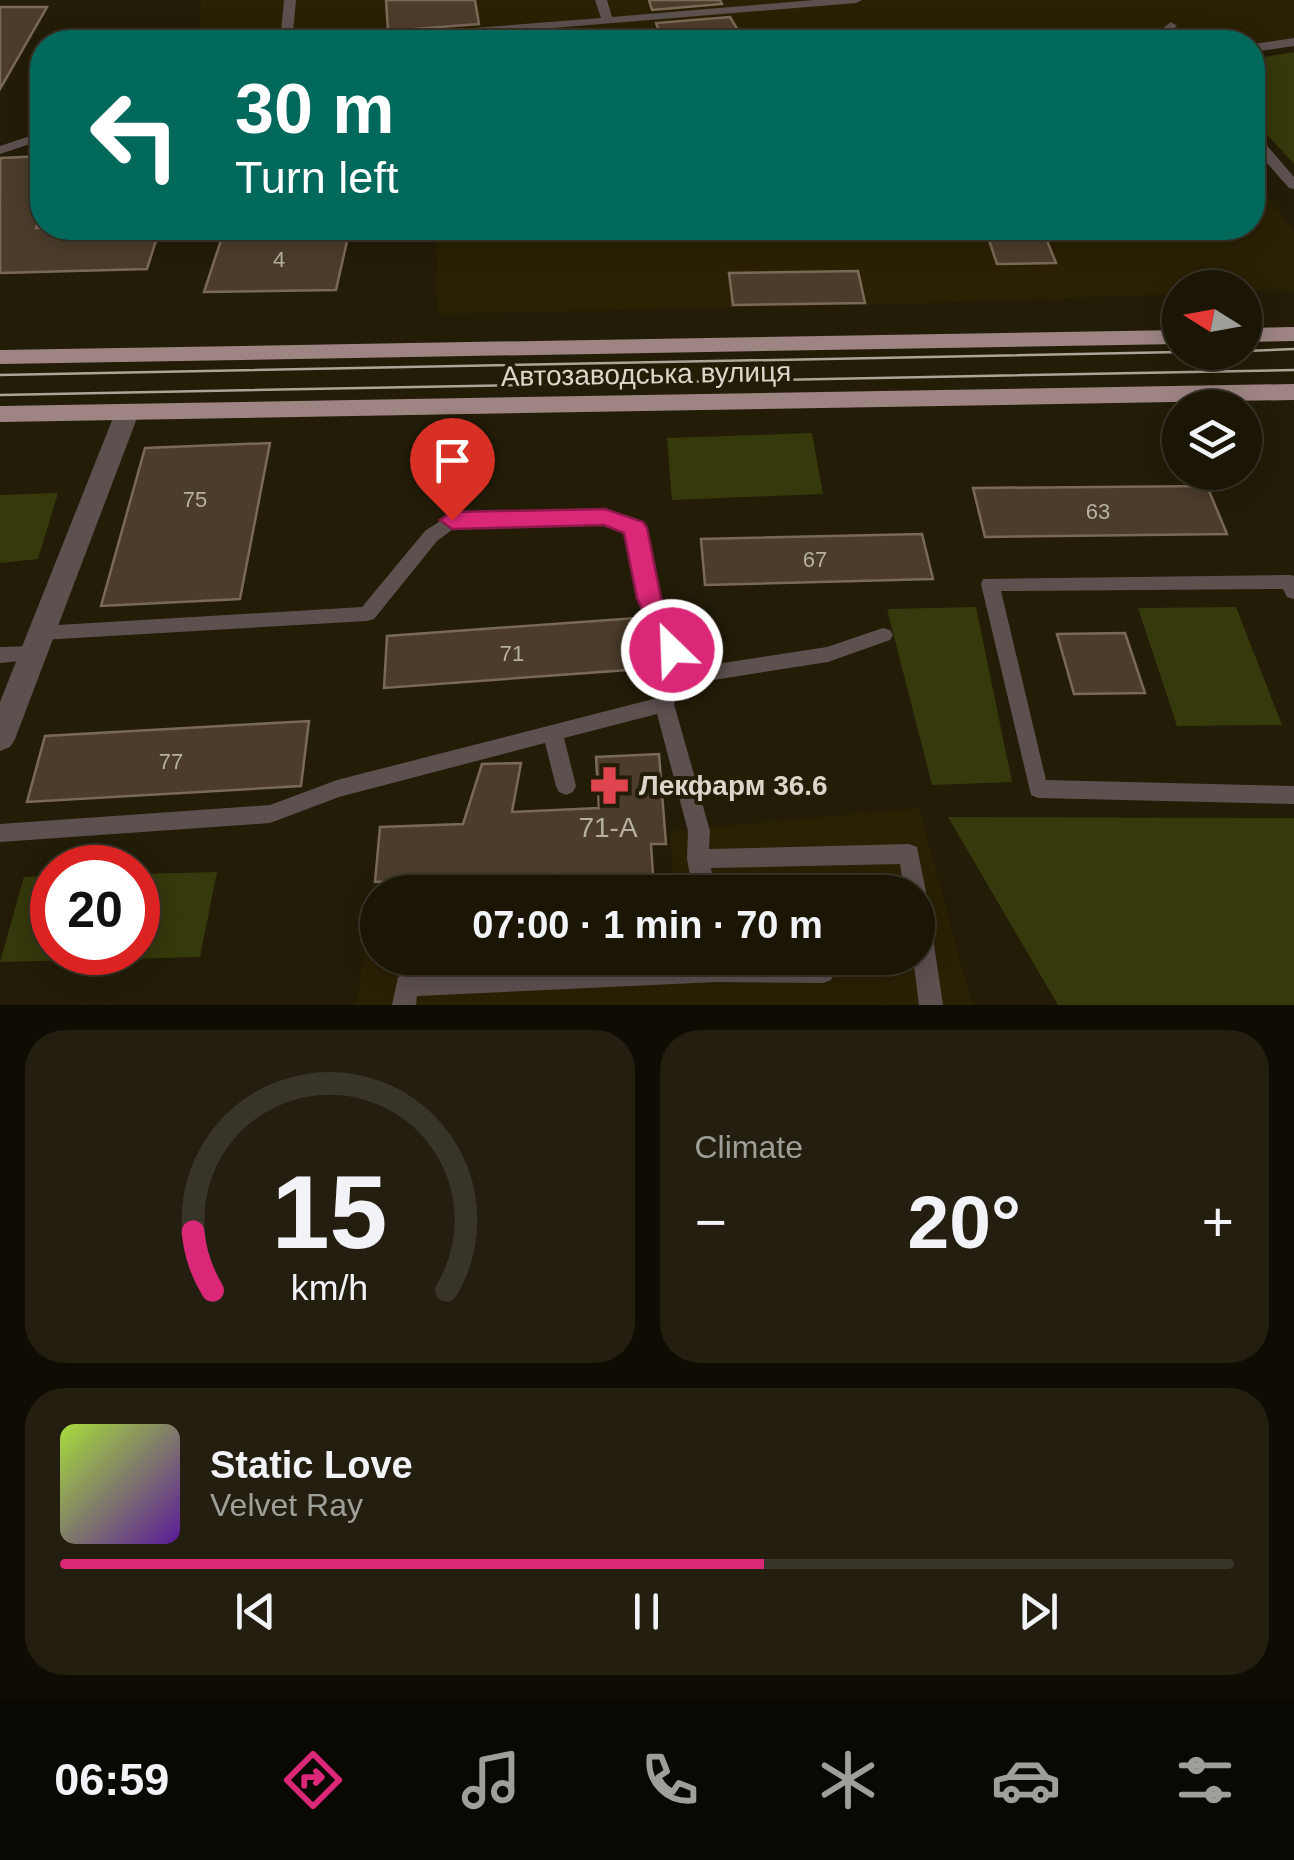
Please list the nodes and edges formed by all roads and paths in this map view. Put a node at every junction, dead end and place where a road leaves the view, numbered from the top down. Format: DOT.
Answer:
graph roads {
  1 [pos="290,0"];
  2 [pos="602,0"];
  3 [pos="856,0"];
  4 [pos="608,21"];
  5 [pos="1171,26"];
  6 [pos="287,30"];
  7 [pos="497,30"];
  8 [pos="1167,30"];
  9 [pos="1294,42"];
  10 [pos="1265,46"];
  11 [pos="30,140"];
  12 [pos="0,150"];
  13 [pos="1265,152"];
  14 [pos="1294,185"];
  15 [pos="1294,334"];
  16 [pos="1262,335"];
  17 [pos="1162,337"];
  18 [pos="0,358"];
  19 [pos="1294,392"];
  20 [pos="127,412"];
  21 [pos="0,414"];
  22 [pos="1294,592"];
  23 [pos="884,635"];
  24 [pos="37,644"];
  25 [pos="0,655"];
  26 [pos="684,677"];
  27 [pos="664,704"];
  28 [pos="552,733"];
  29 [pos="0,739"];
  30 [pos="566,786"];
  31 [pos="1294,796"];
  32 [pos="0,832"];
  33 [pos="698,860"];
  34 [pos="701,875"];
  35 [pos="912,875"];
  36 [pos="554,975"];
  37 [pos="927,975"];
  38 [pos="404,1005"];
  39 [pos="931,1005"];
  1 -- 6 [label="lane"];
  2 -- 4 [label="lane"];
  3 -- 4 [label="lane"];
  4 -- 7 [label="lane"];
  5 -- 8 [label="lane"];
  9 -- 10 [label="lane"];
  11 -- 12 [label="lane"];
  13 -- 14 [label="lane"];
  15 -- 16 [label="main road"];
  17 -- 18 [label="main road, Автозаводська вулиця"];
  19 -- 20 [label="main road, Автозаводська вулиця"];
  20 -- 21 [label="main road, Автозаводська вулиця"];
  20 -- 24 [label="street"];
  22 -- 31 [label="lane"];
  23 -- 26 [label="lane"];
  24 -- 25 [label="lane"];
  24 -- 26 [label="lane"];
  24 -- 29 [label="street"];
  26 -- 27 [label="lane"];
  27 -- 28 [label="lane"];
  27 -- 33 [label="lane"];
  28 -- 30 [label="lane"];
  28 -- 32 [label="lane"];
  33 -- 34 [label="lane"];
  33 -- 35 [label="lane"];
  36 -- 38 [label="lane"];
  37 -- 39 [label="lane"];
}
